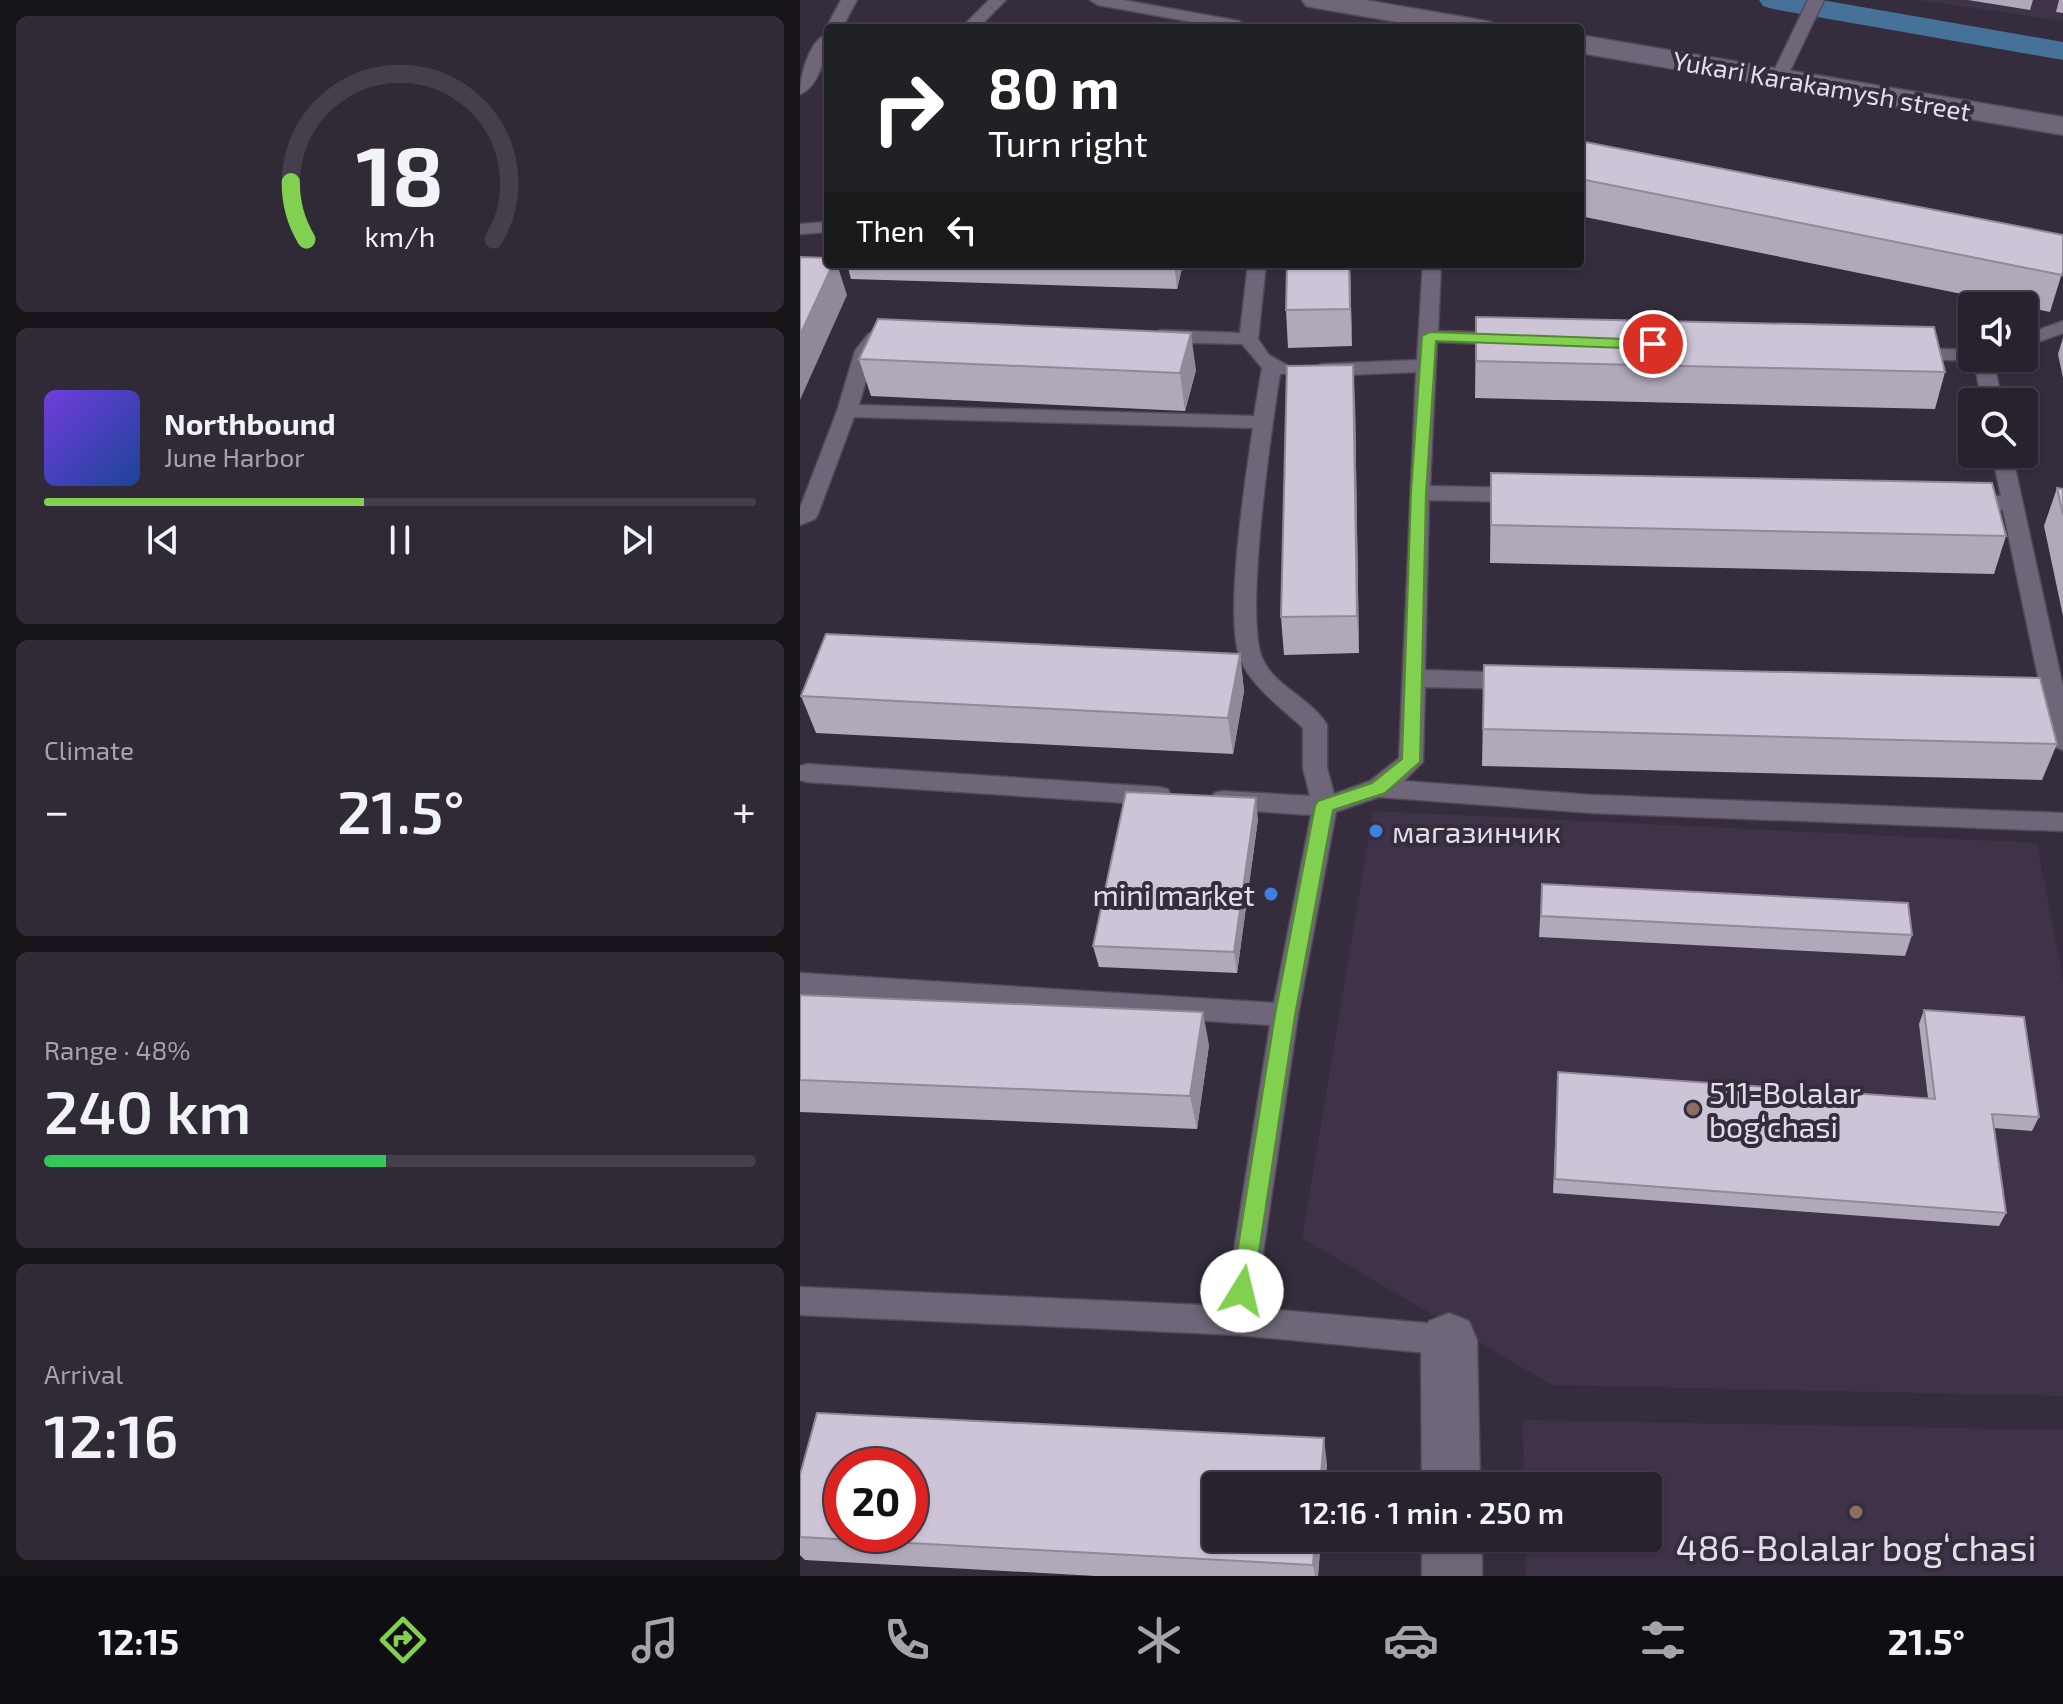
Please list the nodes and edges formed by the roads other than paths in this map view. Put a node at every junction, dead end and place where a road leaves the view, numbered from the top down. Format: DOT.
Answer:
graph roads {
  1 [pos="849,0"];
  2 [pos="998,0"];
  3 [pos="1098,0"];
  4 [pos="1816,0"];
  5 [pos="1331,1"];
  6 [pos="836,24"];
  7 [pos="973,24"];
  8 [pos="1228,24"];
  9 [pos="1435,24"];
  10 [pos="824,45"];
  11 [pos="1584,45"];
  12 [pos="1779,77"];
  13 [pos="800,89"];
  14 [pos="2063,126"];
  15 [pos="824,227"];
  16 [pos="800,229"];
  17 [pos="1257,268"];
  18 [pos="1432,268"];
  19 [pos="2063,327"];
  20 [pos="892,330"];
  21 [pos="1140,335"];
  22 [pos="1430,336"];
  23 [pos="2038,336"];
  24 [pos="1249,339"];
  25 [pos="1525,340"];
  26 [pos="1892,353"];
  27 [pos="1958,355"];
  28 [pos="1426,366"];
  29 [pos="1272,367"];
  30 [pos="847,411"];
  31 [pos="1261,422"];
  32 [pos="2005,468"];
  33 [pos="1419,493"];
  34 [pos="1543,495"];
  35 [pos="1949,502"];
  36 [pos="2011,503"];
  37 [pos="800,518"];
  38 [pos="1412,678"];
  39 [pos="1538,682"];
  40 [pos="1991,698"];
  41 [pos="2054,700"];
  42 [pos="2063,741"];
  43 [pos="807,773"];
  44 [pos="1378,788"];
  45 [pos="1325,806"];
  46 [pos="2063,822"];
  47 [pos="800,984"];
  48 [pos="1285,1015"];
  49 [pos="800,1301"];
  50 [pos="1238,1321"];
  51 [pos="1449,1340"];
  52 [pos="1451,1472"];
  53 [pos="1452,1552"];
  54 [pos="1452,1576"];
  1 -- 6 [label="lane"];
  2 -- 7 [label="lane"];
  3 -- 8 [label="lane"];
  4 -- 12 [label="lane"];
  5 -- 9 [label="street"];
  10 -- 13 [label="lane"];
  11 -- 12 [label="street, Yukari Karakamysh street"];
  12 -- 14 [label="street, Yukari Karakamysh street"];
  15 -- 16 [label="lane"];
  17 -- 24 [label="lane"];
  18 -- 22 [label="lane"];
  19 -- 23 [label="lane"];
  20 -- 30 [label="lane"];
  21 -- 24 [label="lane"];
  22 -- 25 [label="lane"];
  22 -- 28 [label="lane"];
  24 -- 29 [label="lane"];
  26 -- 27 [label="lane"];
  28 -- 29 [label="lane"];
  28 -- 33 [label="lane"];
  29 -- 31 [label="lane"];
  30 -- 31 [label="lane"];
  30 -- 37 [label="lane"];
  31 -- 45 [label="lane"];
  32 -- 36 [label="lane"];
  33 -- 34 [label="lane"];
  33 -- 38 [label="lane"];
  35 -- 36 [label="lane"];
  36 -- 41 [label="lane"];
  38 -- 39 [label="lane"];
  38 -- 44 [label="lane"];
  40 -- 41 [label="lane"];
  41 -- 42 [label="lane"];
  43 -- 45 [label="lane"];
  44 -- 45 [label="lane"];
  44 -- 46 [label="lane"];
  45 -- 48 [label="lane"];
  47 -- 48 [label="lane"];
  48 -- 50 [label="lane"];
  49 -- 50 [label="lane"];
  50 -- 51 [label="lane"];
  51 -- 52 [label="street"];
  53 -- 54 [label="street"];
}
